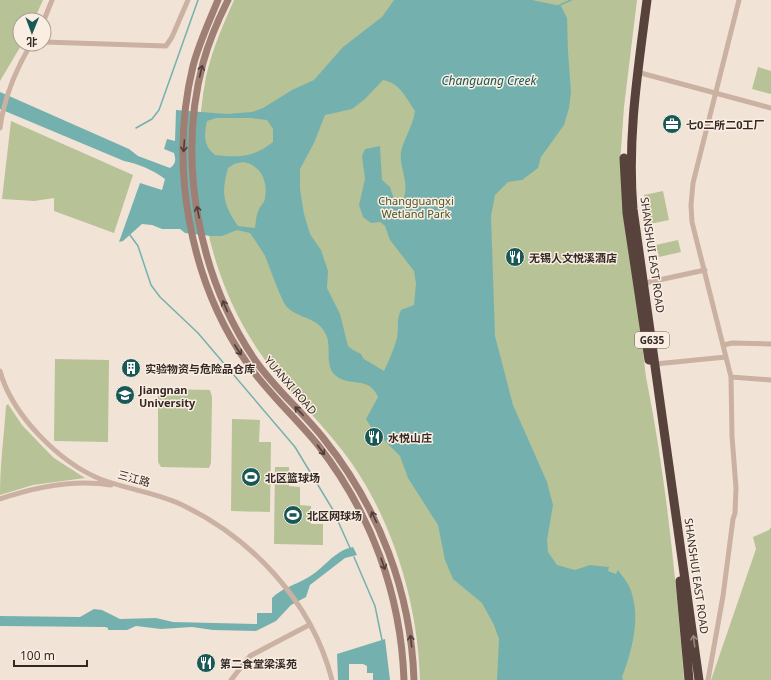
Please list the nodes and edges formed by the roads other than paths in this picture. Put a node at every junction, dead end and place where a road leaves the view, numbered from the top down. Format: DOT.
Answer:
graph roads {
  1 [pos="52,0"];
  2 [pos="188,0"];
  3 [pos="218,0"];
  4 [pos="228,0"];
  5 [pos="641,0"];
  6 [pos="647,0"];
  7 [pos="739,0"];
  8 [pos="47,12"];
  9 [pos="52,42"];
  10 [pos="26,52"];
  11 [pos="637,72"];
  12 [pos="716,93"];
  13 [pos="771,108"];
  14 [pos="0,128"];
  15 [pos="705,270"];
  16 [pos="645,283"];
  17 [pos="771,344"];
  18 [pos="724,345"];
  19 [pos="726,357"];
  20 [pos="655,364"];
  21 [pos="0,371"];
  22 [pos="731,377"];
  23 [pos="771,380"];
  24 [pos="126,487"];
  25 [pos="0,499"];
  26 [pos="683,581"];
  27 [pos="309,625"];
  28 [pos="231,680"];
  29 [pos="332,680"];
  30 [pos="404,680"];
  31 [pos="414,680"];
  32 [pos="689,680"];
  33 [pos="699,680"];
  34 [pos="708,680"];
  1 -- 8 [label="street"];
  2 -- 9 [label="street"];
  3 -- 30 [label="main road, YUANXI ROAD, one-way"];
  31 -- 4 [label="main road, YUANXI ROAD, one-way"];
  5 -- 26 [label="highway, SHANSHUI EAST ROAD / G635"];
  6 -- 11 [label="highway, SHANSHUI EAST ROAD / G635"];
  7 -- 12 [label="street"];
  10 -- 14 [label="street"];
  11 -- 12 [label="street"];
  11 -- 16 [label="highway, SHANSHUI EAST ROAD / G635"];
  12 -- 13 [label="street"];
  12 -- 15 [label="street"];
  15 -- 16 [label="street"];
  15 -- 18 [label="street"];
  16 -- 20 [label="highway, SHANSHUI EAST ROAD / G635"];
  17 -- 18 [label="street"];
  18 -- 19 [label="street"];
  19 -- 20 [label="street"];
  19 -- 22 [label="street"];
  20 -- 26 [label="highway, SHANSHUI EAST ROAD / G635"];
  21 -- 24 [label="street, 三江路"];
  22 -- 23 [label="street"];
  22 -- 34 [label="street"];
  24 -- 25 [label="street"];
  24 -- 27 [label="street, 三江路"];
  26 -- 32 [label="highway, SHANSHUI EAST ROAD / G635"];
  33 -- 26 [label="highway, SHANSHUI EAST ROAD / G635, one-way"];
  27 -- 28 [label="street"];
  27 -- 29 [label="street"];
}
